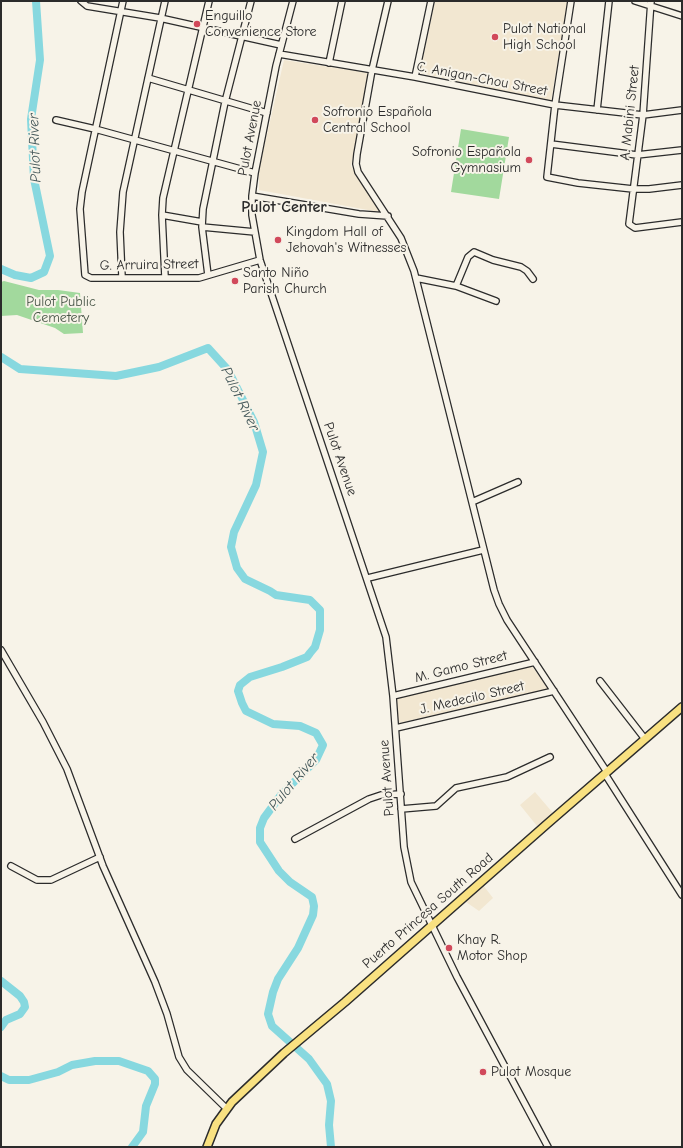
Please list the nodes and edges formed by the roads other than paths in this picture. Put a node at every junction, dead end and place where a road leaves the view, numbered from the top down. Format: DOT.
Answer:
graph roads {
  1 [pos="81,1"];
  2 [pos="123,1"];
  3 [pos="165,1"];
  4 [pos="209,1"];
  5 [pos="251,1"];
  6 [pos="293,1"];
  7 [pos="342,1"];
  8 [pos="388,1"];
  9 [pos="431,1"];
  10 [pos="571,1"];
  11 [pos="608,1"];
  12 [pos="635,1"];
  13 [pos="651,4"];
  14 [pos="120,11"];
  15 [pos="682,16"];
  16 [pos="160,18"];
  17 [pos="204,27"];
  18 [pos="242,36"];
  19 [pos="281,45"];
  20 [pos="279,54"];
  21 [pos="329,63"];
  22 [pos="372,70"];
  23 [pos="414,77"];
  24 [pos="148,78"];
  25 [pos="189,90"];
  26 [pos="225,102"];
  27 [pos="555,105"];
  28 [pos="596,110"];
  29 [pos="682,110"];
  30 [pos="266,113"];
  31 [pos="644,115"];
  32 [pos="56,120"];
  33 [pos="95,129"];
  34 [pos="136,140"];
  35 [pos="552,144"];
  36 [pos="682,150"];
  37 [pos="174,152"];
  38 [pos="638,155"];
  39 [pos="214,162"];
  40 [pos="255,173"];
  41 [pos="682,185"];
  42 [pos="633,189"];
  43 [pos="252,196"];
  44 [pos="162,215"];
  45 [pos="388,216"];
  46 [pos="682,222"];
  47 [pos="202,224"];
  48 [pos="255,232"];
  49 [pos="260,260"];
  50 [pos="208,275"];
  51 [pos="165,276"];
  52 [pos="122,277"];
  53 [pos="416,278"];
  54 [pos="533,279"];
  55 [pos="456,286"];
  56 [pos="496,301"];
  57 [pos="518,482"];
  58 [pos="472,502"];
  59 [pos="483,550"];
  60 [pos="368,578"];
  61 [pos="1,650"];
  62 [pos="535,662"];
  63 [pos="600,681"];
  64 [pos="554,691"];
  65 [pos="393,696"];
  66 [pos="682,707"];
  67 [pos="396,728"];
  68 [pos="645,739"];
  69 [pos="550,757"];
  70 [pos="606,773"];
  71 [pos="401,794"];
  72 [pos="402,808"];
  73 [pos="295,839"];
  74 [pos="100,857"];
  75 [pos="11,866"];
  76 [pos="682,895"];
  77 [pos="431,926"];
  78 [pos="227,1109"];
  79 [pos="207,1147"];
  80 [pos="548,1147"];
  1 -- 14 [label="street"];
  2 -- 14 [label="street"];
  3 -- 16 [label="street"];
  4 -- 17 [label="street"];
  5 -- 18 [label="street"];
  6 -- 19 [label="street, Pulot Avenue"];
  7 -- 21 [label="street"];
  8 -- 22 [label="street"];
  9 -- 23 [label="street"];
  10 -- 27 [label="street"];
  11 -- 28 [label="street"];
  12 -- 13 [label="street"];
  13 -- 15 [label="street"];
  13 -- 31 [label="street, A. Mabini Street"];
  14 -- 16 [label="street"];
  14 -- 33 [label="street"];
  16 -- 17 [label="street"];
  16 -- 24 [label="street"];
  17 -- 18 [label="street"];
  17 -- 25 [label="street"];
  18 -- 19 [label="street"];
  18 -- 26 [label="street"];
  19 -- 20 [label="street, Pulot Avenue"];
  20 -- 21 [label="street, C. Anigan-Chou Street"];
  20 -- 30 [label="street, Pulot Avenue"];
  21 -- 22 [label="street, C. Anigan-Chou Street"];
  22 -- 23 [label="street, C. Anigan-Chou Street"];
  22 -- 45 [label="street"];
  23 -- 27 [label="street, C. Anigan-Chou Street"];
  24 -- 25 [label="street"];
  24 -- 34 [label="street"];
  25 -- 26 [label="street"];
  25 -- 37 [label="street"];
  26 -- 30 [label="street"];
  26 -- 39 [label="street"];
  27 -- 28 [label="street, C. Anigan-Chou Street"];
  27 -- 35 [label="street"];
  28 -- 31 [label="street, C. Anigan-Chou Street"];
  29 -- 31 [label="street, C. Anigan-Chou Street"];
  30 -- 40 [label="street, Pulot Avenue"];
  31 -- 38 [label="street, A. Mabini Street"];
  32 -- 33 [label="street"];
  33 -- 34 [label="street"];
  33 -- 52 [label="street, G. Arruira Street"];
  34 -- 37 [label="street"];
  34 -- 52 [label="street"];
  35 -- 38 [label="street"];
  35 -- 42 [label="street"];
  36 -- 38 [label="street"];
  37 -- 39 [label="street"];
  37 -- 44 [label="street"];
  38 -- 42 [label="street, A. Mabini Street"];
  39 -- 40 [label="street"];
  39 -- 47 [label="street"];
  40 -- 43 [label="street, Pulot Avenue"];
  41 -- 42 [label="street"];
  42 -- 46 [label="street, A. Mabini Street"];
  43 -- 45 [label="street"];
  43 -- 48 [label="street, Pulot Avenue"];
  44 -- 47 [label="street"];
  44 -- 51 [label="street"];
  45 -- 53 [label="street"];
  47 -- 48 [label="street"];
  47 -- 50 [label="street"];
  48 -- 49 [label="street, Pulot Avenue"];
  49 -- 50 [label="street, G. Arruira Street"];
  49 -- 60 [label="street, Pulot Avenue"];
  50 -- 51 [label="street, G. Arruira Street"];
  51 -- 52 [label="street, G. Arruira Street"];
  53 -- 55 [label="street"];
  53 -- 58 [label="street"];
  54 -- 55 [label="street"];
  55 -- 56 [label="street"];
  57 -- 58 [label="street"];
  58 -- 59 [label="street"];
  59 -- 60 [label="street"];
  59 -- 62 [label="street"];
  60 -- 65 [label="street, Pulot Avenue"];
  61 -- 74 [label="street"];
  62 -- 64 [label="street"];
  62 -- 65 [label="street, M. Gamo Street"];
  63 -- 68 [label="street"];
  64 -- 67 [label="street, J. Medecilo Street"];
  64 -- 70 [label="street"];
  65 -- 67 [label="street, Pulot Avenue"];
  66 -- 68 [label="main road, Puerto Princesa South Road"];
  67 -- 71 [label="street, Pulot Avenue"];
  68 -- 70 [label="main road, Puerto Princesa South Road"];
  69 -- 72 [label="street"];
  70 -- 76 [label="street"];
  70 -- 77 [label="main road, Puerto Princesa South Road"];
  71 -- 72 [label="street, Pulot Avenue"];
  71 -- 73 [label="street"];
  72 -- 77 [label="street, Pulot Avenue"];
  74 -- 75 [label="street"];
  74 -- 78 [label="street"];
  77 -- 78 [label="main road, Puerto Princesa South Road"];
  77 -- 80 [label="street, Pulot Avenue"];
  78 -- 79 [label="main road, Puerto Princesa South Road"];
}
